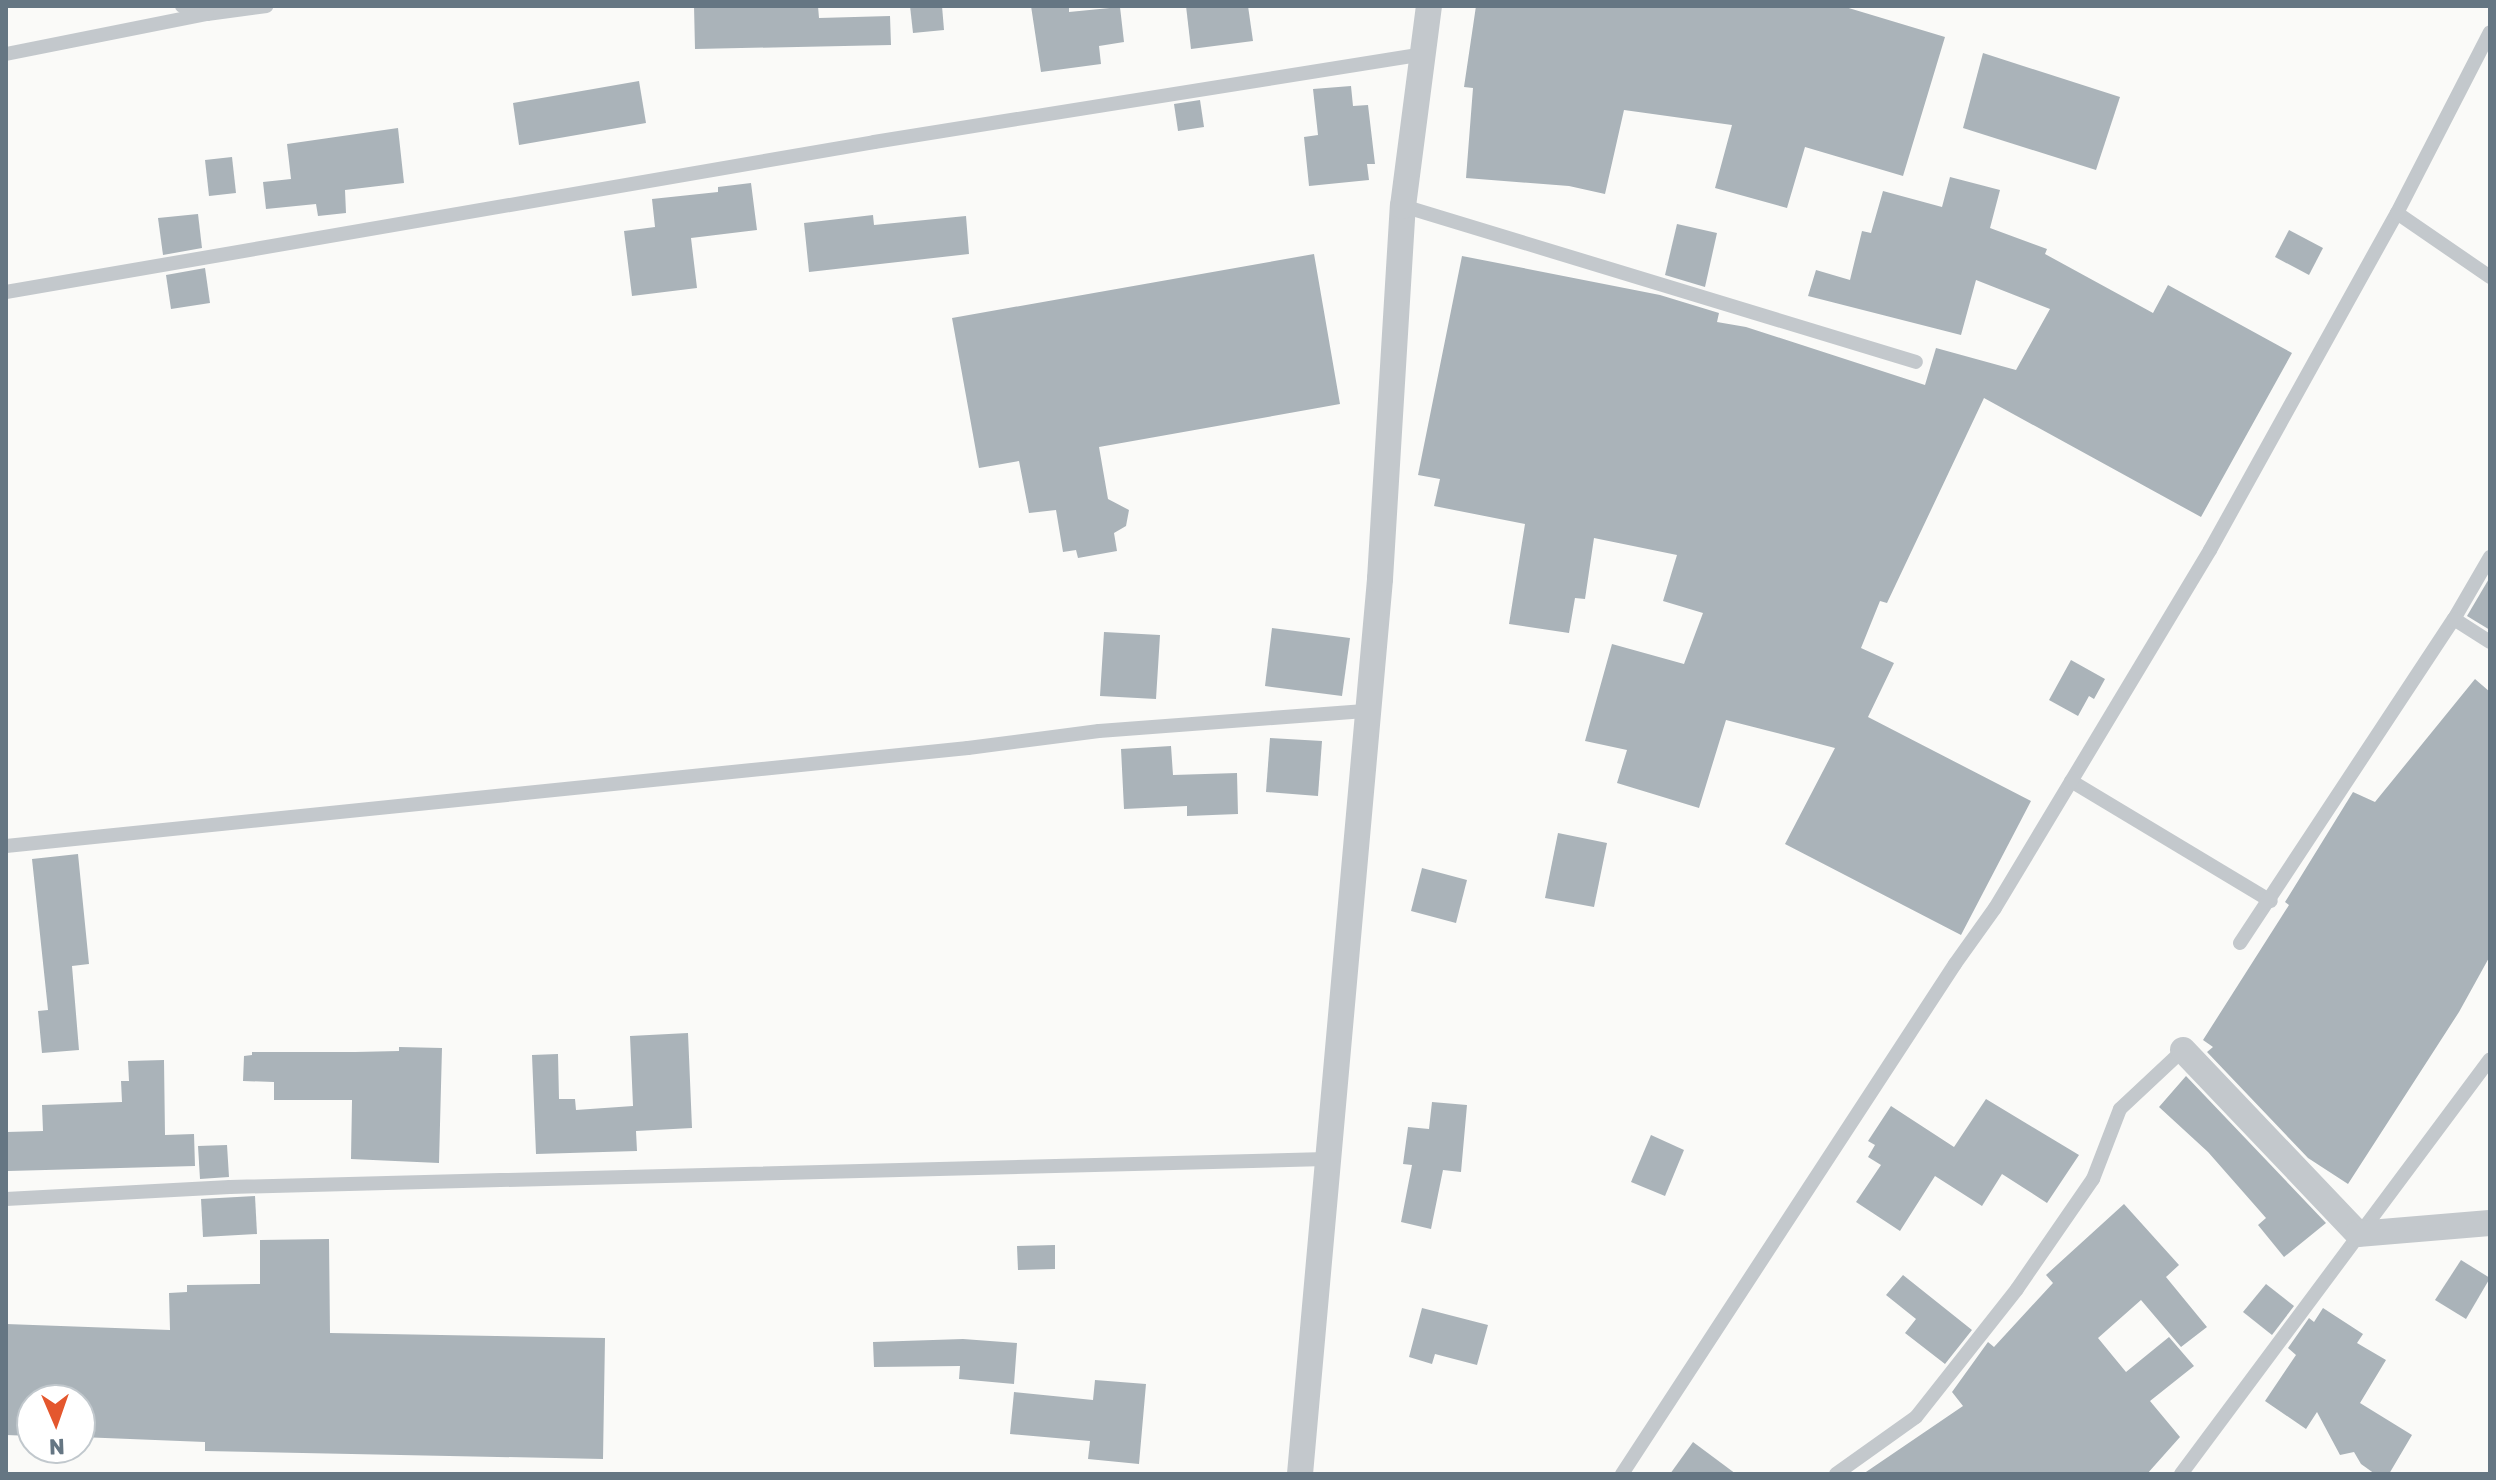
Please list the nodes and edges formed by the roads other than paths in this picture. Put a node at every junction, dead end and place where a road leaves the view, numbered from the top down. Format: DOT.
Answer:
graph roads {
  1 [pos="182,6"];
  2 [pos="266,6"];
  3 [pos="1429,6"];
  4 [pos="207,14"];
  5 [pos="2490,32"];
  6 [pos="6,54"];
  7 [pos="1424,54"];
  8 [pos="1403,206"];
  9 [pos="2397,213"];
  10 [pos="2490,277"];
  11 [pos="6,292"];
  12 [pos="1916,362"];
  13 [pos="2490,557"];
  14 [pos="2454,619"];
  15 [pos="2490,642"];
  16 [pos="1368,711"];
  17 [pos="2071,781"];
  18 [pos="6,846"];
  19 [pos="2271,901"];
  20 [pos="2240,943"];
  21 [pos="2183,1050"];
  22 [pos="2490,1059"];
  23 [pos="1326,1159"];
  24 [pos="6,1199"];
  25 [pos="2490,1223"];
  26 [pos="2358,1234"];
  27 [pos="1300,1474"];
  28 [pos="1622,1474"];
  29 [pos="1836,1474"];
  30 [pos="2181,1474"];
  1 -- 4 [label="lane"];
  2 -- 4 [label="lane"];
  3 -- 7 [label="street"];
  4 -- 6 [label="lane"];
  5 -- 9 [label="lane"];
  7 -- 8 [label="street"];
  7 -- 11 [label="lane"];
  8 -- 12 [label="lane"];
  8 -- 16 [label="street"];
  9 -- 10 [label="lane"];
  9 -- 17 [label="lane"];
  13 -- 14 [label="lane"];
  14 -- 15 [label="lane"];
  14 -- 19 [label="lane"];
  16 -- 18 [label="lane"];
  16 -- 23 [label="street"];
  17 -- 19 [label="lane"];
  17 -- 28 [label="lane"];
  19 -- 20 [label="lane"];
  21 -- 26 [label="street"];
  21 -- 29 [label="lane"];
  22 -- 26 [label="lane"];
  23 -- 24 [label="lane"];
  23 -- 27 [label="street"];
  25 -- 26 [label="street"];
  26 -- 30 [label="lane"];
}
